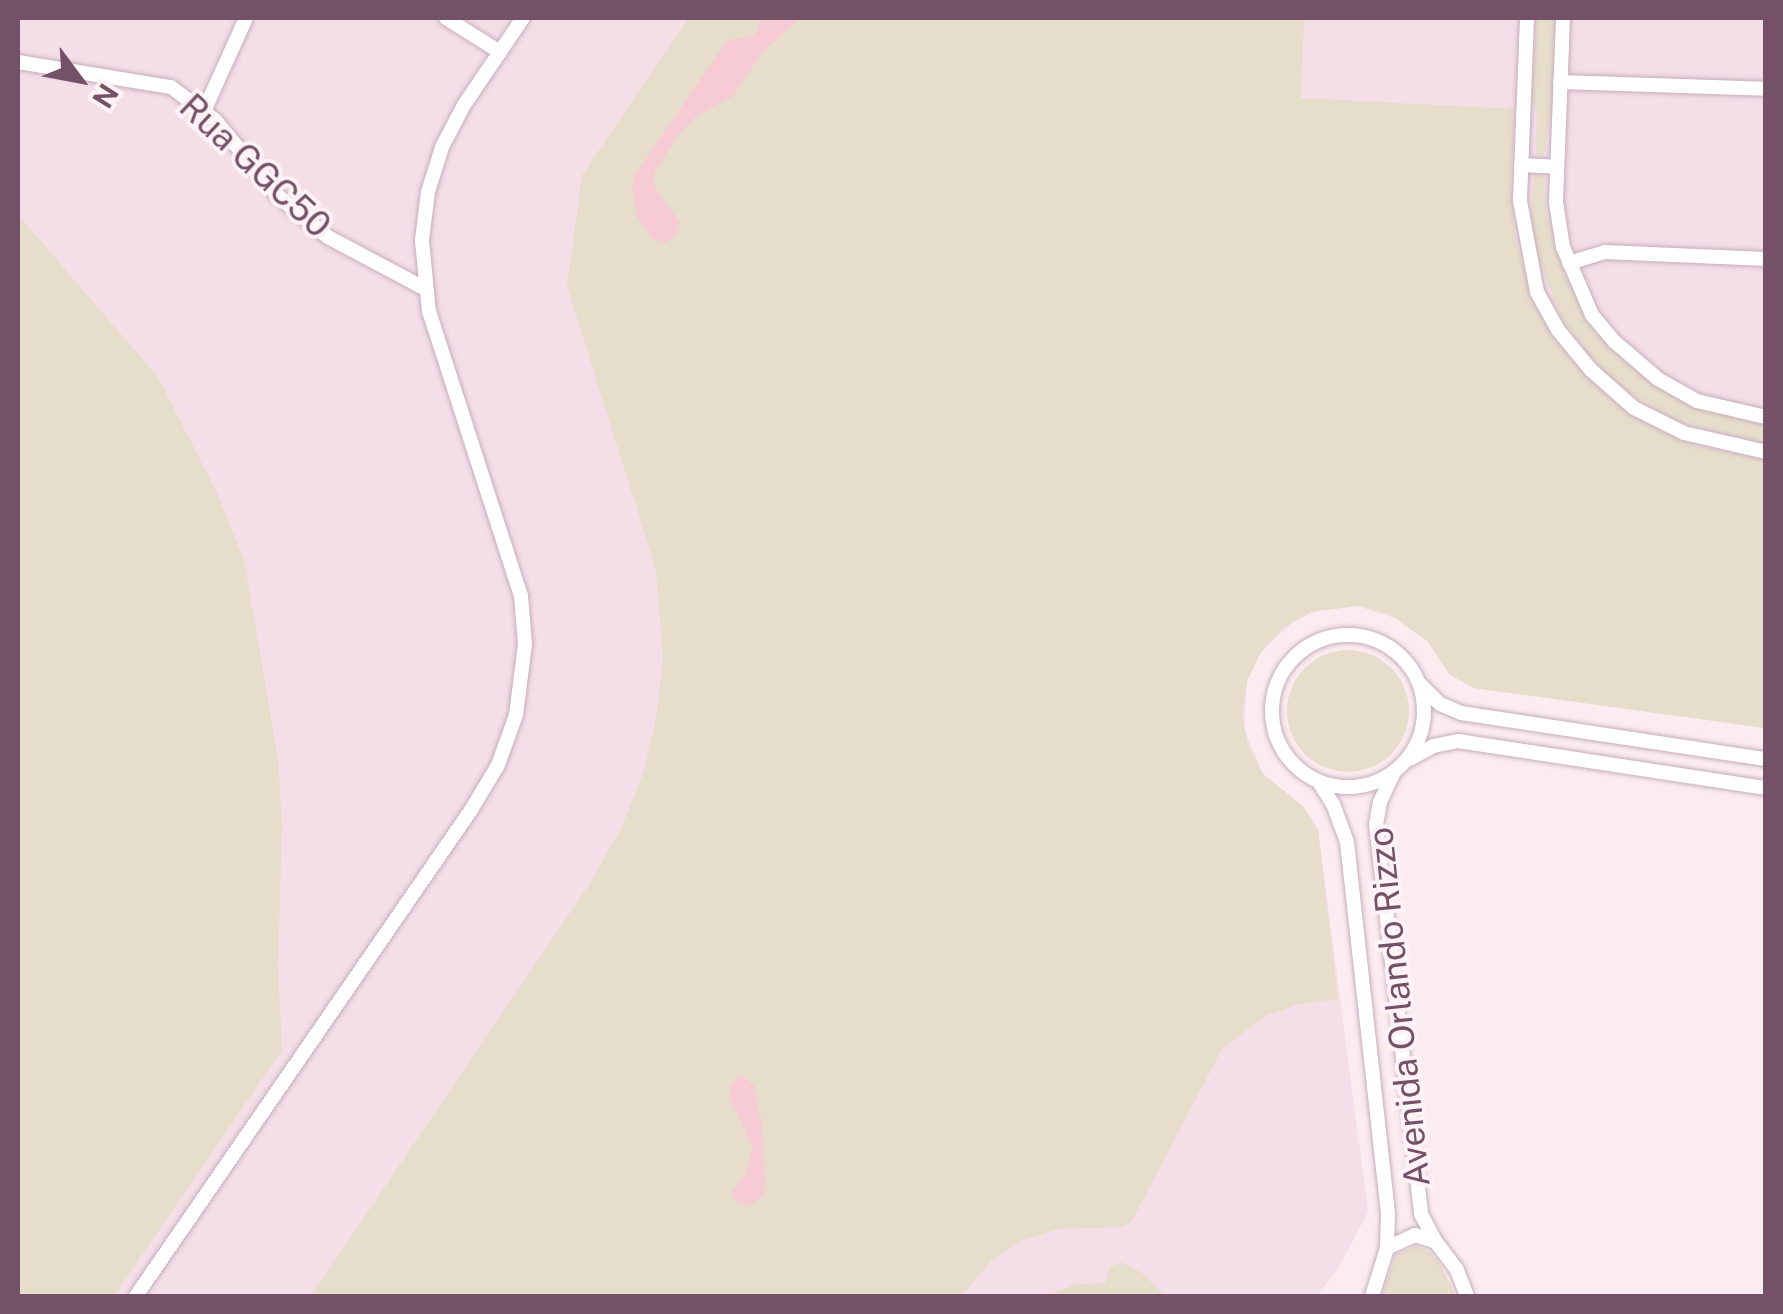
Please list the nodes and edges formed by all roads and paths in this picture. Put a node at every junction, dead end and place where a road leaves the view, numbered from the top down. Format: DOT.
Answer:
graph roads {
  1 [pos="246,18"];
  2 [pos="446,18"];
  3 [pos="523,18"];
  4 [pos="1527,18"];
  5 [pos="1563,18"];
  6 [pos="500,52"];
  7 [pos="18,62"];
  8 [pos="1560,82"];
  9 [pos="1766,89"];
  10 [pos="204,111"];
  11 [pos="1520,165"];
  12 [pos="1556,167"];
  13 [pos="1766,259"];
  14 [pos="1569,264"];
  15 [pos="424,288"];
  16 [pos="1766,417"];
  17 [pos="1766,452"];
  18 [pos="1419,684"];
  19 [pos="1766,759"];
  20 [pos="1399,767"];
  21 [pos="1318,782"];
  22 [pos="1766,788"];
  23 [pos="1436,1242"];
  24 [pos="1387,1248"];
  25 [pos="136,1296"];
  26 [pos="1372,1296"];
  27 [pos="1467,1296"];
  1 -- 10 [label="street"];
  2 -- 6 [label="street"];
  3 -- 6 [label="street"];
  4 -- 11 [label="street"];
  5 -- 8 [label="street"];
  6 -- 15 [label="street"];
  7 -- 10 [label="street, Rua GGC50"];
  8 -- 9 [label="street"];
  8 -- 12 [label="street"];
  10 -- 15 [label="street, Rua GGC50"];
  11 -- 12 [label="street"];
  11 -- 17 [label="street"];
  12 -- 14 [label="street"];
  13 -- 14 [label="street"];
  14 -- 16 [label="street"];
  15 -- 25 [label="street"];
  18 -- 19 [label="street"];
  18 -- 20 [label="street"];
  18 -- 21 [label="street"];
  20 -- 21 [label="street"];
  20 -- 22 [label="street"];
  20 -- 23 [label="street, Avenida Orlando Rizzo"];
  21 -- 24 [label="street, Avenida Orlando Rizzo"];
  23 -- 24 [label="street"];
  23 -- 27 [label="street, Avenida Orlando Rizzo"];
  24 -- 26 [label="street, Avenida Orlando Rizzo"];
}
